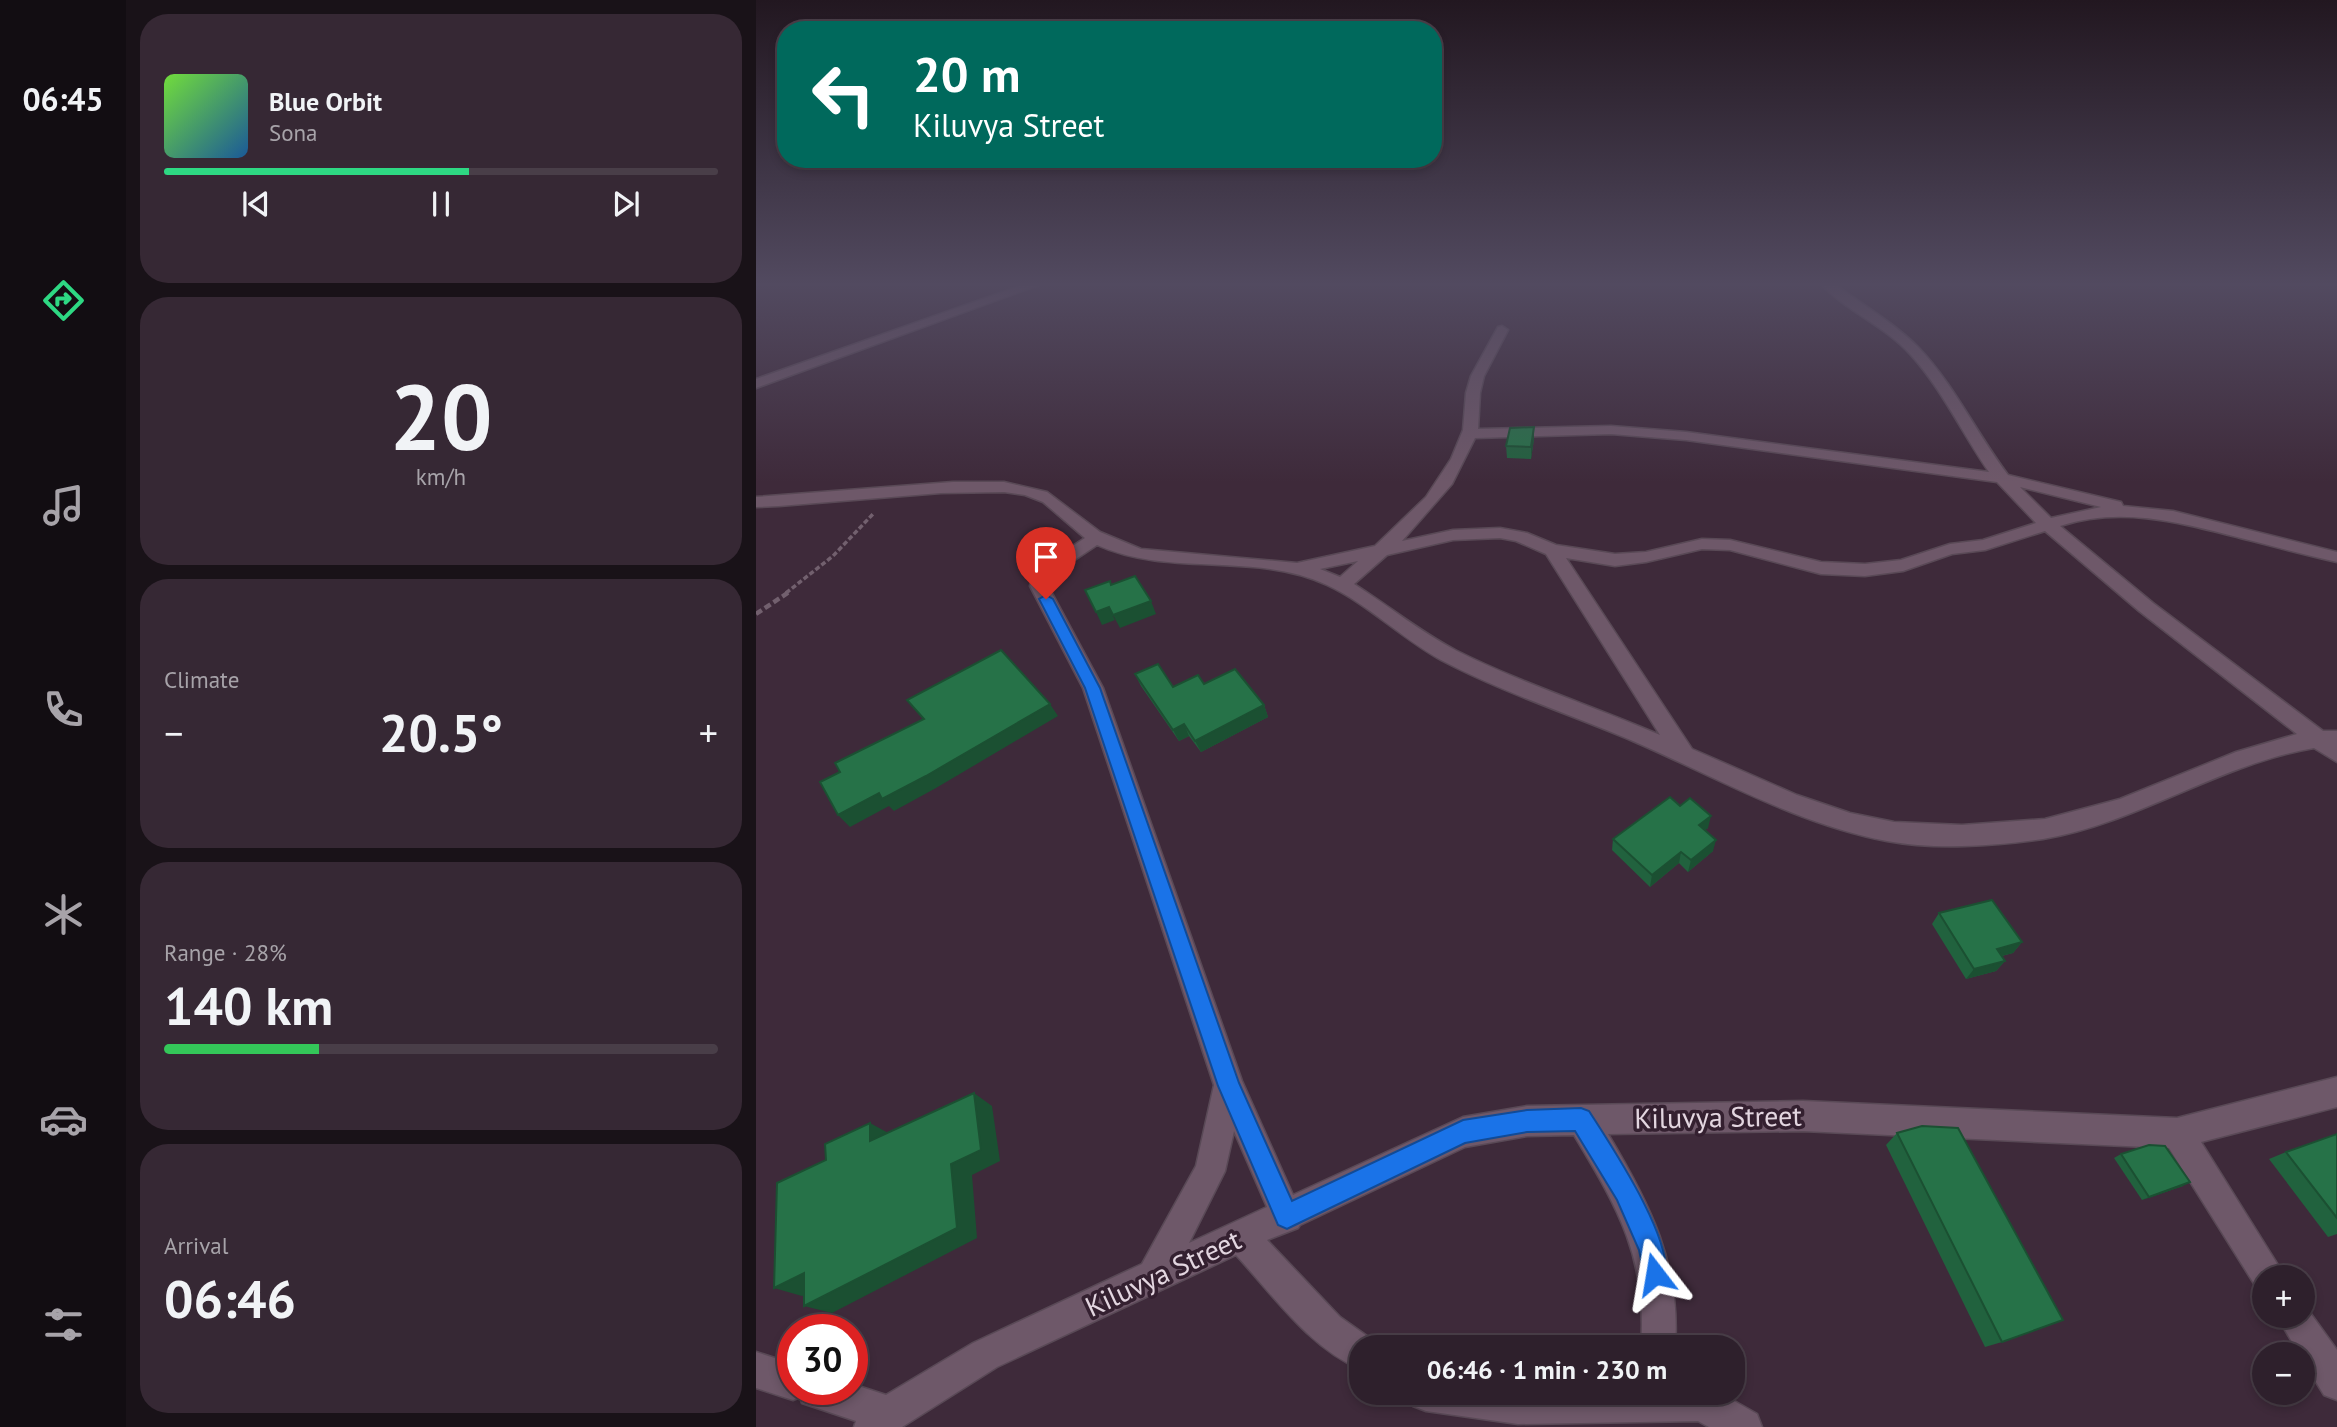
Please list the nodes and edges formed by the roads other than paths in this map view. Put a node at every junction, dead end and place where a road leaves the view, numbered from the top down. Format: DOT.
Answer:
graph roads {
  1 [pos="852,350"];
  2 [pos="1488,350"];
  3 [pos="1913,350"];
  4 [pos="756,384"];
  5 [pos="1469,434"];
  6 [pos="2002,478"];
  7 [pos="756,502"];
  8 [pos="2140,511"];
  9 [pos="2049,526"];
  10 [pos="1096,538"];
  11 [pos="1380,550"];
  12 [pos="1552,550"];
  13 [pos="2337,556"];
  14 [pos="1297,569"];
  15 [pos="1342,585"];
  16 [pos="2315,738"];
  17 [pos="2337,739"];
  18 [pos="1683,753"];
  19 [pos="2337,754"];
  20 [pos="1229,1086"];
  21 [pos="2337,1093"];
  22 [pos="1581,1119"];
  23 [pos="2177,1133"];
  24 [pos="1287,1217"];
  25 [pos="1242,1237"];
  26 [pos="2262,1265"];
  27 [pos="1153,1278"];
  28 [pos="2302,1328"];
  29 [pos="1660,1335"];
  30 [pos="1349,1344"];
  31 [pos="756,1370"];
  32 [pos="777,1377"];
  33 [pos="2337,1382"];
  34 [pos="848,1405"];
  35 [pos="1511,1405"];
  36 [pos="1535,1405"];
  37 [pos="1707,1405"];
  38 [pos="880,1420"];
  39 [pos="1744,1427"];
  1 -- 4 [label="street"];
  2 -- 5 [label="street"];
  3 -- 6 [label="street"];
  5 -- 6 [label="street"];
  5 -- 11 [label="street"];
  6 -- 8 [label="street"];
  6 -- 9 [label="street"];
  7 -- 10 [label="street"];
  8 -- 9 [label="street"];
  8 -- 13 [label="street"];
  9 -- 12 [label="street"];
  9 -- 16 [label="street"];
  10 -- 14 [label="street"];
  10 -- 20 [label="street"];
  11 -- 12 [label="street"];
  11 -- 14 [label="street"];
  11 -- 15 [label="street"];
  12 -- 18 [label="street"];
  14 -- 15 [label="street"];
  15 -- 18 [label="street"];
  16 -- 17 [label="street"];
  16 -- 18 [label="street"];
  16 -- 19 [label="street"];
  20 -- 24 [label="street"];
  20 -- 27 [label="street"];
  21 -- 23 [label="street, Kiluvya Street"];
  22 -- 23 [label="street, Kiluvya Street"];
  22 -- 24 [label="street, Kiluvya Street"];
  22 -- 29 [label="street"];
  23 -- 26 [label="street"];
  24 -- 25 [label="street, Kiluvya Street"];
  25 -- 27 [label="street, Kiluvya Street"];
  25 -- 30 [label="street"];
  27 -- 38 [label="street, Kiluvya Street"];
  28 -- 33 [label="street"];
  31 -- 32 [label="street"];
  34 -- 38 [label="street"];
  35 -- 36 [label="street"];
  37 -- 39 [label="street"];
}
